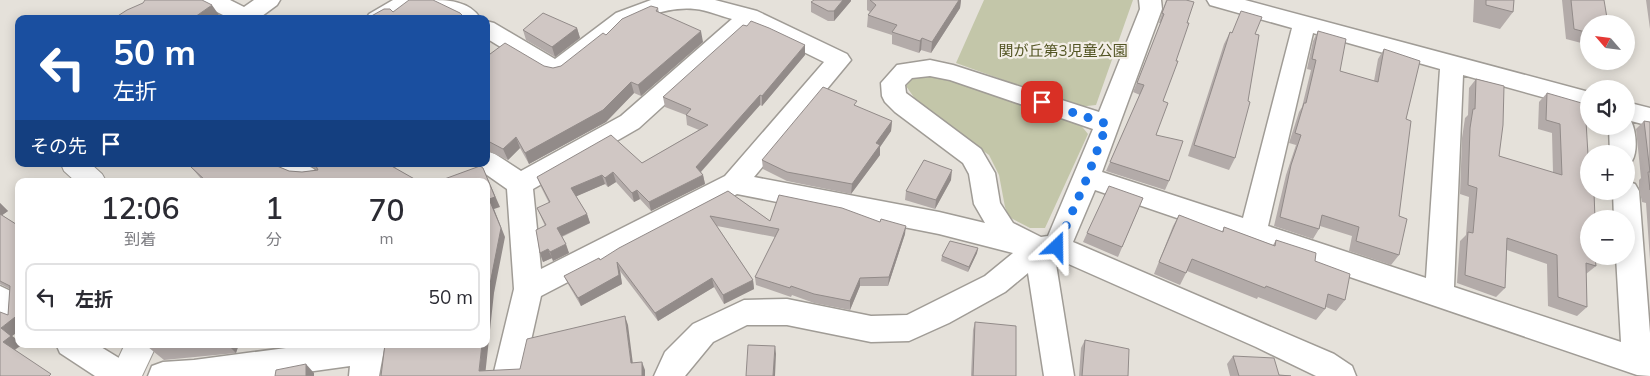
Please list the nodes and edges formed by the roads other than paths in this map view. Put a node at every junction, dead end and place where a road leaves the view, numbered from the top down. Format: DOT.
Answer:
graph roads {
  1 [pos="211,0"];
  2 [pos="269,0"];
  3 [pos="409,0"];
  4 [pos="439,0"];
  5 [pos="1150,0"];
  6 [pos="1218,0"];
  7 [pos="240,15"];
  8 [pos="247,15"];
  9 [pos="384,15"];
  10 [pos="463,15"];
  11 [pos="749,16"];
  12 [pos="1304,24"];
  13 [pos="490,30"];
  14 [pos="1452,64"];
  15 [pos="1580,99"];
  16 [pos="1635,113"];
  17 [pos="1650,117"];
  18 [pos="1107,124"];
  19 [pos="490,164"];
  20 [pos="77,167"];
  21 [pos="294,167"];
  22 [pos="89,178"];
  23 [pos="307,178"];
  24 [pos="1087,178"];
  25 [pos="734,183"];
  26 [pos="520,184"];
  27 [pos="1627,200"];
  28 [pos="1253,233"];
  29 [pos="1047,248"];
  30 [pos="528,289"];
  31 [pos="1439,295"];
  32 [pos="0,298"];
  33 [pos="15,307"];
  34 [pos="77,348"];
  35 [pos="139,348"];
  36 [pos="367,357"];
  37 [pos="1643,363"];
  38 [pos="121,376"];
  39 [pos="126,376"];
  40 [pos="163,376"];
  41 [pos="508,376"];
  42 [pos="669,376"];
  43 [pos="1059,376"];
  44 [pos="1341,376"];
  1 -- 7 [label="street"];
  2 -- 8 [label="street"];
  3 -- 9 [label="street"];
  4 -- 10 [label="street"];
  5 -- 18 [label="street"];
  6 -- 12 [label="street"];
  11 -- 13 [label="street"];
  11 -- 25 [label="street"];
  11 -- 26 [label="street"];
  12 -- 14 [label="street"];
  12 -- 28 [label="street"];
  14 -- 15 [label="street"];
  14 -- 31 [label="street"];
  16 -- 17 [label="street"];
  18 -- 24 [label="street"];
  18 -- 29 [label="street"];
  19 -- 26 [label="street"];
  20 -- 22 [label="street"];
  21 -- 23 [label="street"];
  24 -- 28 [label="street"];
  24 -- 29 [label="street"];
  25 -- 29 [label="street"];
  25 -- 30 [label="street"];
  26 -- 30 [label="street"];
  27 -- 37 [label="street"];
  28 -- 31 [label="street"];
  29 -- 42 [label="street"];
  29 -- 43 [label="street"];
  29 -- 44 [label="street"];
  30 -- 41 [label="street"];
  31 -- 37 [label="street"];
  32 -- 33 [label="street"];
  34 -- 38 [label="street"];
  35 -- 39 [label="street"];
  36 -- 40 [label="street"];
}
